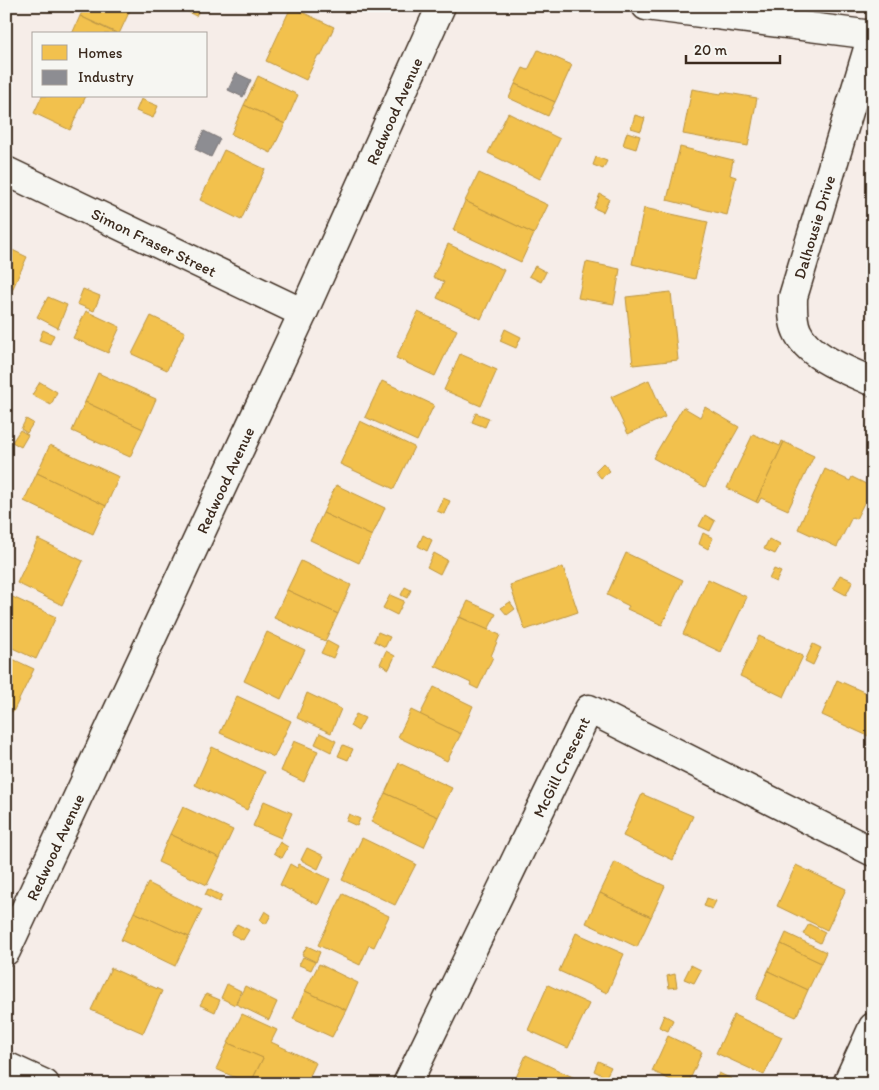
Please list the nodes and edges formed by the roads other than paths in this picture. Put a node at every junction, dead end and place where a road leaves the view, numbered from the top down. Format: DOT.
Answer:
graph roads {
  1 [pos="441,6"];
  2 [pos="646,6"];
  3 [pos="872,33"];
  4 [pos="6,171"];
  5 [pos="303,313"];
  6 [pos="873,382"];
  7 [pos="873,852"];
  8 [pos="6,951"];
  9 [pos="873,1027"];
  10 [pos="6,1066"];
  11 [pos="45,1084"];
  12 [pos="407,1084"];
  13 [pos="848,1084"];
  1 -- 5 [label="street, Redwood Avenue"];
  2 -- 3 [label="street"];
  3 -- 6 [label="street, Dalhousie Drive"];
  4 -- 5 [label="street, Simon Fraser Street"];
  5 -- 8 [label="street, Redwood Avenue"];
  7 -- 12 [label="street, McGill Crescent"];
  9 -- 13 [label="street"];
  10 -- 11 [label="street"];
}
